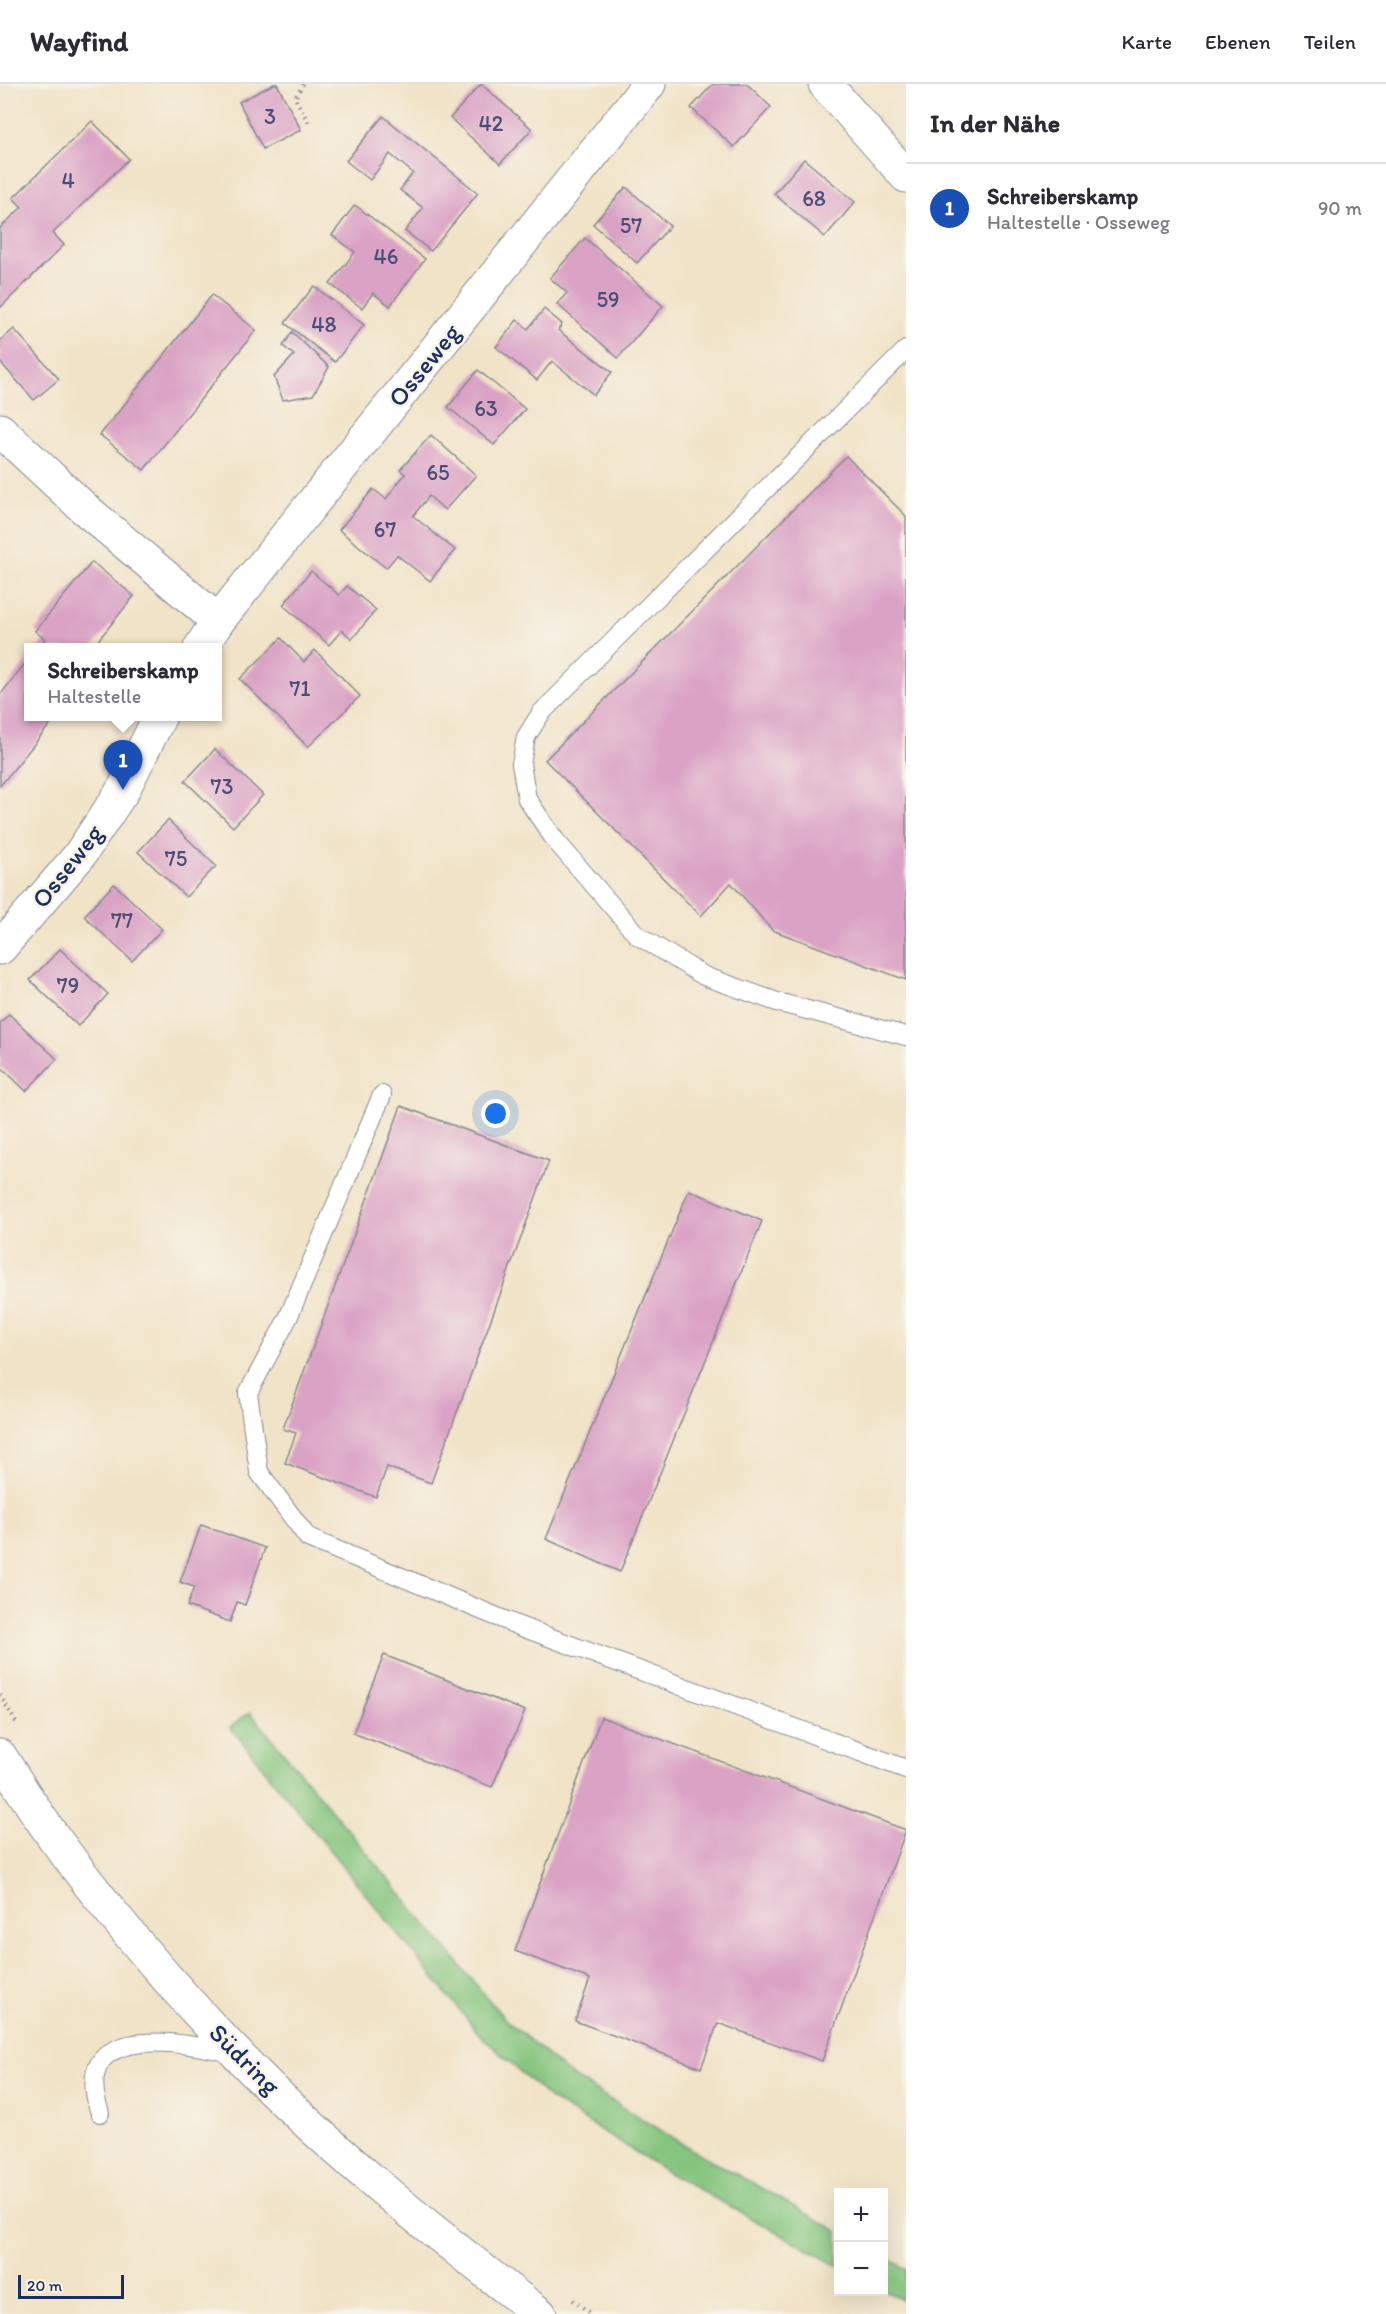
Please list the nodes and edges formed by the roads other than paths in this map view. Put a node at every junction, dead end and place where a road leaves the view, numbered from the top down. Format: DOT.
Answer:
graph roads {
  1 [pos="649,84"];
  2 [pos="825,84"];
  3 [pos="906,176"];
  4 [pos="906,350"];
  5 [pos="0,430"];
  6 [pos="218,621"];
  7 [pos="203,643"];
  8 [pos="158,721"];
  9 [pos="0,948"];
  10 [pos="906,1036"];
  11 [pos="382,1095"];
  12 [pos="0,1756"];
  13 [pos="906,1769"];
  14 [pos="237,2055"];
  15 [pos="100,2113"];
  16 [pos="540,2314"];
  1 -- 6 [label="street, Osseweg"];
  2 -- 3 [label="street"];
  4 -- 10 [label="lane"];
  5 -- 6 [label="street"];
  6 -- 7 [label="street, Osseweg"];
  8 -- 9 [label="street, Osseweg"];
  11 -- 13 [label="lane"];
  12 -- 14 [label="street, Südring"];
  14 -- 15 [label="lane"];
  14 -- 16 [label="street, Südring"];
}
